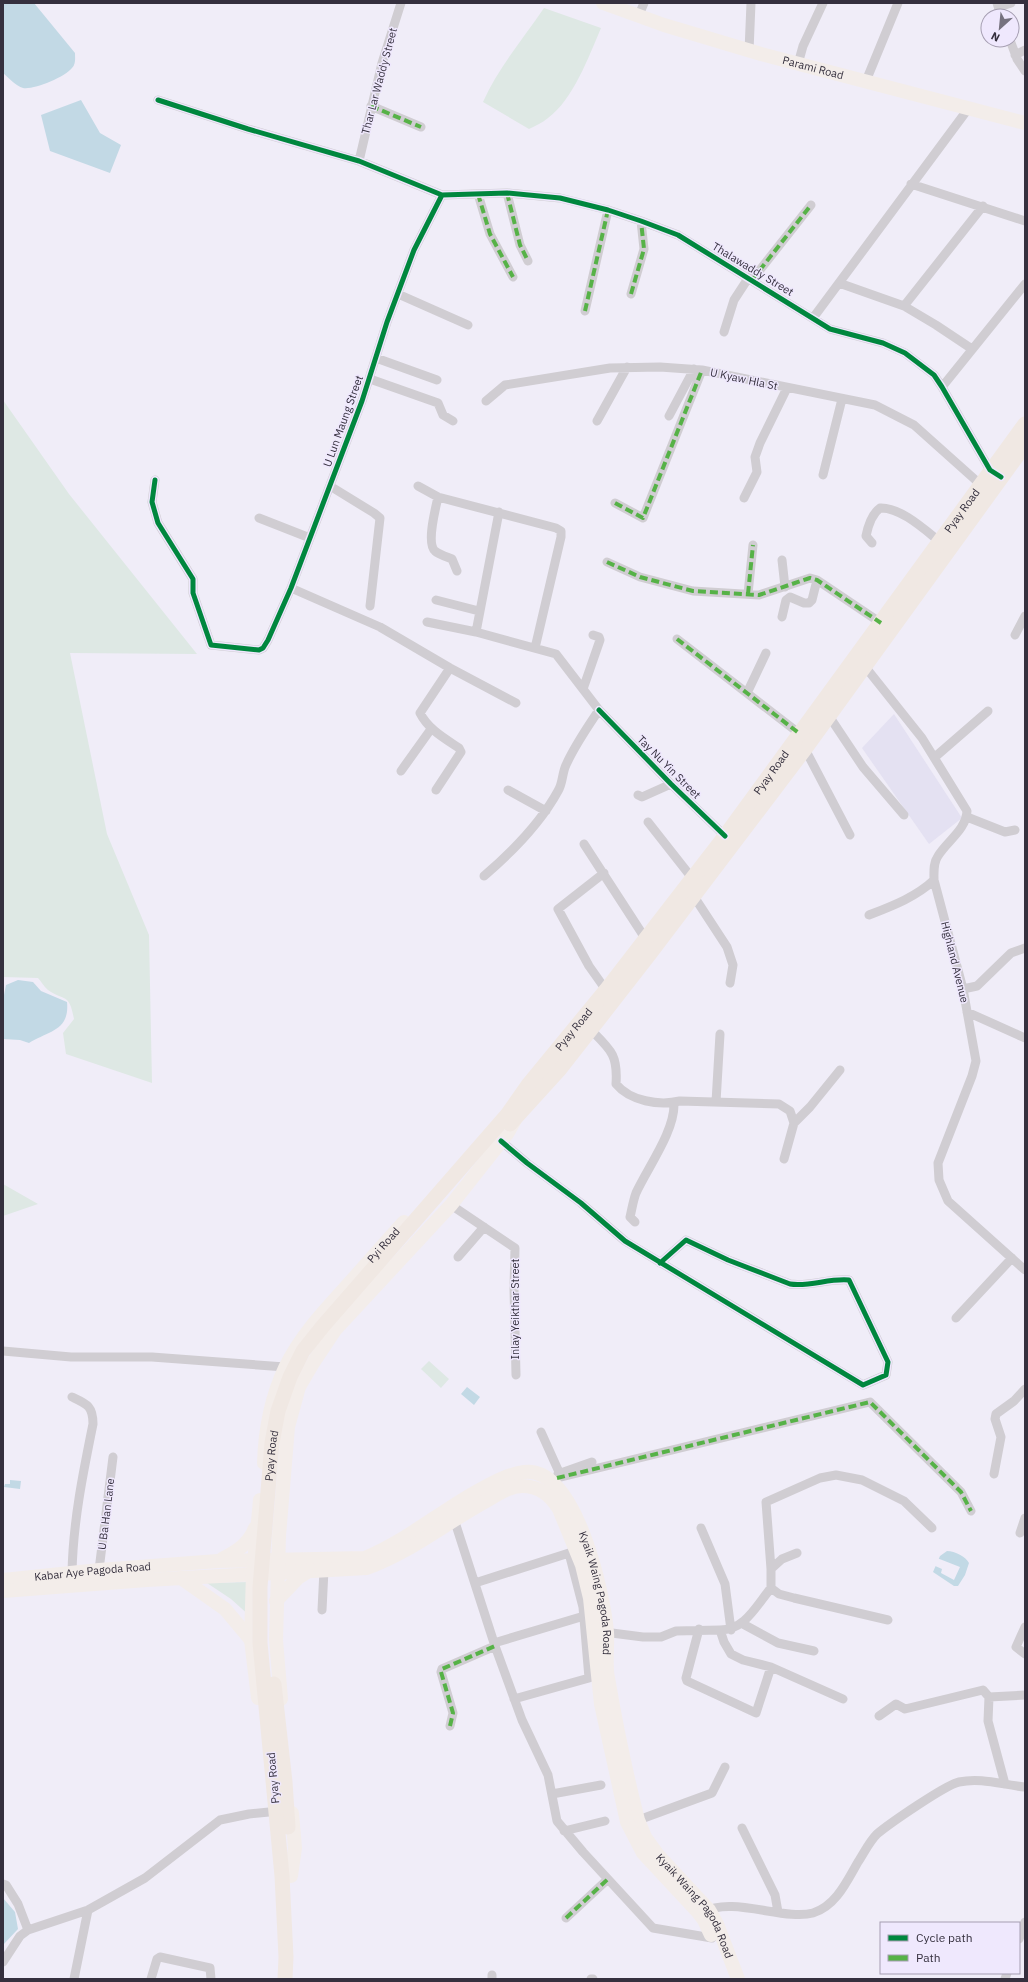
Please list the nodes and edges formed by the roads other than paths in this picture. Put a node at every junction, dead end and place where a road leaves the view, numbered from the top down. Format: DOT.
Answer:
graph roads {
  1 [pos="401,3"];
  2 [pos="603,3"];
  3 [pos="751,3"];
  4 [pos="823,3"];
  5 [pos="898,3"];
  6 [pos="1011,3"];
  7 [pos="1001,8"];
  8 [pos="641,9"];
  9 [pos="1013,48"];
  10 [pos="749,50"];
  11 [pos="1025,50"];
  12 [pos="1015,55"];
  13 [pos="798,64"];
  14 [pos="1025,71"];
  15 [pos="866,81"];
  16 [pos="158,100"];
  17 [pos="371,106"];
  18 [pos="968,110"];
  19 [pos="1025,123"];
  20 [pos="421,127"];
  21 [pos="359,160"];
  22 [pos="911,184"];
  23 [pos="507,193"];
  24 [pos="478,194"];
  25 [pos="442,196"];
  26 [pos="811,205"];
  27 [pos="983,206"];
  28 [pos="608,210"];
  29 [pos="641,221"];
  30 [pos="1025,221"];
  31 [pos="528,261"];
  32 [pos="513,277"];
  33 [pos="751,278"];
  34 [pos="839,283"];
  35 [pos="1024,287"];
  36 [pos="398,294"];
  37 [pos="631,294"];
  38 [pos="904,306"];
  39 [pos="585,311"];
  40 [pos="813,318"];
  41 [pos="468,325"];
  42 [pos="724,332"];
  43 [pos="972,349"];
  44 [pos="376,358"];
  45 [pos="627,368"];
  46 [pos="698,369"];
  47 [pos="370,379"];
  48 [pos="437,380"];
  49 [pos="942,387"];
  50 [pos="787,388"];
  51 [pos="842,399"];
  52 [pos="486,402"];
  53 [pos="669,416"];
  54 [pos="453,420"];
  55 [pos="597,421"];
  56 [pos="1025,424"];
  57 [pos="1025,445"];
  58 [pos="995,473"];
  59 [pos="823,475"];
  60 [pos="155,480"];
  61 [pos="980,484"];
  62 [pos="330,486"];
  63 [pos="418,486"];
  64 [pos="438,497"];
  65 [pos="744,498"];
  66 [pos="615,503"];
  67 [pos="499,512"];
  68 [pos="259,518"];
  69 [pos="310,538"];
  70 [pos="939,541"];
  71 [pos="872,543"];
  72 [pos="753,545"];
  73 [pos="782,560"];
  74 [pos="607,562"];
  75 [pos="457,571"];
  76 [pos="817,580"];
  77 [pos="785,587"];
  78 [pos="291,588"];
  79 [pos="748,594"];
  80 [pos="436,600"];
  81 [pos="370,606"];
  82 [pos="479,611"];
  83 [pos="1025,616"];
  84 [pos="782,618"];
  85 [pos="426,622"];
  86 [pos="881,623"];
  87 [pos="476,632"];
  88 [pos="593,635"];
  89 [pos="1015,635"];
  90 [pos="677,639"];
  91 [pos="535,648"];
  92 [pos="766,653"];
  93 [pos="861,662"];
  94 [pos="450,668"];
  95 [pos="583,688"];
  96 [pos="747,692"];
  97 [pos="516,703"];
  98 [pos="599,710"];
  99 [pos="988,711"];
  100 [pos="829,716"];
  101 [pos="431,729"];
  102 [pos="800,734"];
  103 [pos="804,749"];
  104 [pos="936,757"];
  105 [pos="401,771"];
  106 [pos="671,784"];
  107 [pos="436,790"];
  108 [pos="508,790"];
  109 [pos="638,795"];
  110 [pos="546,811"];
  111 [pos="904,815"];
  112 [pos="967,817"];
  113 [pos="648,822"];
  114 [pos="1016,830"];
  115 [pos="850,835"];
  116 [pos="724,836"];
  117 [pos="584,844"];
  118 [pos="604,873"];
  119 [pos="484,876"];
  120 [pos="692,878"];
  121 [pos="934,880"];
  122 [pos="693,895"];
  123 [pos="869,915"];
  124 [pos="646,938"];
  125 [pos="1025,948"];
  126 [pos="730,983"];
  127 [pos="963,989"];
  128 [pos="606,990"];
  129 [pos="967,1012"];
  130 [pos="591,1030"];
  131 [pos="720,1034"];
  132 [pos="1025,1038"];
  133 [pos="840,1070"];
  134 [pos="674,1102"];
  135 [pos="716,1102"];
  136 [pos="511,1116"];
  137 [pos="794,1123"];
  138 [pos="501,1141"];
  139 [pos="784,1159"];
  140 [pos="451,1205"];
  141 [pos="635,1222"];
  142 [pos="484,1227"];
  143 [pos="458,1257"];
  144 [pos="1012,1258"];
  145 [pos="660,1263"];
  146 [pos="1025,1270"];
  147 [pos="956,1318"];
  148 [pos="3,1351"];
  149 [pos="285,1367"];
  150 [pos="516,1375"];
  151 [pos="300,1387"];
  152 [pos="1025,1389"];
  153 [pos="275,1391"];
  154 [pos="72,1397"];
  155 [pos="541,1432"];
  156 [pos="113,1458"];
  157 [pos="592,1462"];
  158 [pos="994,1474"];
  159 [pos="553,1481"];
  160 [pos="971,1511"];
  161 [pos="1025,1518"];
  162 [pos="454,1519"];
  163 [pos="258,1522"];
  164 [pos="701,1528"];
  165 [pos="932,1528"];
  166 [pos="1020,1534"];
  167 [pos="279,1536"];
  168 [pos="797,1553"];
  169 [pos="254,1559"];
  170 [pos="218,1561"];
  171 [pos="306,1565"];
  172 [pos="279,1566"];
  173 [pos="771,1569"];
  174 [pos="99,1570"];
  175 [pos="324,1570"];
  176 [pos="72,1573"];
  177 [pos="253,1574"];
  178 [pos="182,1578"];
  179 [pos="475,1583"];
  180 [pos="7,1585"];
  181 [pos="770,1588"];
  182 [pos="276,1601"];
  183 [pos="322,1610"];
  184 [pos="584,1616"];
  185 [pos="888,1620"];
  186 [pos="743,1624"];
  187 [pos="1025,1627"];
  188 [pos="699,1629"];
  189 [pos="720,1630"];
  190 [pos="731,1630"];
  191 [pos="601,1632"];
  192 [pos="252,1640"];
  193 [pos="276,1640"];
  194 [pos="494,1644"];
  195 [pos="814,1651"];
  196 [pos="1025,1654"];
  197 [pos="771,1667"];
  198 [pos="1025,1695"];
  199 [pos="989,1697"];
  200 [pos="514,1699"];
  201 [pos="843,1699"];
  202 [pos="879,1716"];
  203 [pos="450,1726"];
  204 [pos="725,1766"];
  205 [pos="1005,1784"];
  206 [pos="601,1785"];
  207 [pos="1025,1787"];
  208 [pos="552,1794"];
  209 [pos="269,1812"];
  210 [pos="605,1821"];
  211 [pos="633,1822"];
  212 [pos="742,1828"];
  213 [pos="564,1831"];
  214 [pos="287,1876"];
  215 [pos="608,1879"];
  216 [pos="3,1884"];
  217 [pos="88,1910"];
  218 [pos="704,1912"];
  219 [pos="778,1912"];
  220 [pos="566,1918"];
  221 [pos="1025,1922"];
  222 [pos="28,1930"];
  223 [pos="1020,1936"];
  224 [pos="712,1938"];
  225 [pos="3,1962"];
  226 [pos="74,1979"];
  227 [pos="152,1979"];
  228 [pos="211,1979"];
  229 [pos="285,1979"];
  230 [pos="295,1979"];
  231 [pos="728,1979"];
  232 [pos="738,1979"];
  1 -- 17 [label="street, Thar Lar Waddy Street"];
  2 -- 8 [label="main road, Parami Road"];
  3 -- 10 [label="street"];
  4 -- 13 [label="street"];
  5 -- 15 [label="street"];
  6 -- 7 [label="street"];
  8 -- 10 [label="main road, Parami Road"];
  9 -- 12 [label="street"];
  10 -- 13 [label="main road, Parami Road"];
  11 -- 12 [label="street"];
  12 -- 14 [label="street"];
  13 -- 15 [label="main road, Parami Road"];
  15 -- 18 [label="main road, Parami Road"];
  16 -- 21 [label="street"];
  17 -- 20 [label="street"];
  17 -- 21 [label="street, Thar Lar Waddy Street"];
  18 -- 19 [label="main road, Parami Road"];
  18 -- 22 [label="street"];
  21 -- 25 [label="street"];
  22 -- 27 [label="street"];
  22 -- 34 [label="street"];
  23 -- 24 [label="street, Thalawaddy Street"];
  23 -- 28 [label="street, Thalawaddy Street"];
  23 -- 31 [label="street"];
  24 -- 25 [label="street, Thalawaddy Street"];
  24 -- 32 [label="street"];
  25 -- 36 [label="street, U Lun Maung Street"];
  26 -- 33 [label="street"];
  27 -- 30 [label="street"];
  27 -- 38 [label="street"];
  28 -- 29 [label="street, Thalawaddy Street"];
  28 -- 39 [label="street"];
  29 -- 33 [label="street, Thalawaddy Street"];
  29 -- 37 [label="street"];
  33 -- 40 [label="street, Thalawaddy Street"];
  33 -- 42 [label="street"];
  34 -- 38 [label="street"];
  34 -- 40 [label="street"];
  35 -- 43 [label="street"];
  36 -- 41 [label="street"];
  36 -- 44 [label="street, U Lun Maung Street"];
  38 -- 43 [label="street"];
  40 -- 49 [label="street, Thalawaddy Street"];
  43 -- 49 [label="street"];
  44 -- 47 [label="street, U Lun Maung Street"];
  44 -- 48 [label="street"];
  45 -- 46 [label="street, U Kyaw Hla St"];
  45 -- 52 [label="street, U Kyaw Hla St"];
  45 -- 55 [label="street"];
  46 -- 50 [label="street, U Kyaw Hla St"];
  46 -- 53 [label="street"];
  46 -- 66 [label="street"];
  47 -- 54 [label="street"];
  47 -- 62 [label="street, U Lun Maung Street"];
  49 -- 58 [label="street, Thalawaddy Street"];
  50 -- 51 [label="street, U Kyaw Hla St"];
  50 -- 65 [label="street"];
  51 -- 59 [label="street"];
  51 -- 61 [label="street, U Kyaw Hla St"];
  56 -- 58 [label="highway, Pyay Road"];
  57 -- 58 [label="highway, Pyay Road"];
  58 -- 61 [label="highway, Pyay Road"];
  58 -- 93 [label="highway, Pyay Road"];
  60 -- 78 [label="street, U Lun Maung Street"];
  61 -- 70 [label="highway, Pyay Road"];
  62 -- 69 [label="street, U Lun Maung Street"];
  62 -- 81 [label="street"];
  63 -- 64 [label="street"];
  64 -- 67 [label="street"];
  64 -- 75 [label="street"];
  67 -- 82 [label="street"];
  67 -- 91 [label="street"];
  68 -- 69 [label="street"];
  69 -- 78 [label="street, U Lun Maung Street"];
  70 -- 71 [label="street"];
  70 -- 86 [label="highway, Pyay Road"];
  72 -- 79 [label="street"];
  73 -- 77 [label="street"];
  74 -- 79 [label="street"];
  76 -- 77 [label="street"];
  76 -- 84 [label="street"];
  76 -- 86 [label="street"];
  77 -- 79 [label="street"];
  78 -- 94 [label="street"];
  80 -- 82 [label="street"];
  82 -- 87 [label="street"];
  83 -- 89 [label="street"];
  85 -- 87 [label="street, Tay Nu Yin Street"];
  86 -- 93 [label="highway, Pyay Road"];
  87 -- 91 [label="street, Tay Nu Yin Street"];
  88 -- 95 [label="street"];
  90 -- 96 [label="street"];
  91 -- 95 [label="street, Tay Nu Yin Street"];
  92 -- 96 [label="street"];
  93 -- 100 [label="highway, Pyay Road"];
  93 -- 102 [label="highway, Pyay Road"];
  93 -- 104 [label="street"];
  94 -- 97 [label="street"];
  94 -- 101 [label="street"];
  95 -- 98 [label="street, Tay Nu Yin Street"];
  96 -- 102 [label="street"];
  98 -- 106 [label="street, Tay Nu Yin Street"];
  98 -- 110 [label="street"];
  99 -- 104 [label="street"];
  100 -- 103 [label="highway, Pyay Road"];
  100 -- 111 [label="street"];
  101 -- 105 [label="street"];
  101 -- 107 [label="street"];
  102 -- 116 [label="highway, Pyay Road"];
  103 -- 115 [label="street"];
  103 -- 122 [label="highway, Pyay Road"];
  104 -- 112 [label="street"];
  106 -- 109 [label="street"];
  106 -- 116 [label="street, Tay Nu Yin Street"];
  108 -- 110 [label="street"];
  110 -- 119 [label="street"];
  112 -- 114 [label="street"];
  112 -- 121 [label="street, Highland Avenue"];
  113 -- 120 [label="street"];
  116 -- 120 [label="highway, Pyay Road"];
  117 -- 118 [label="street"];
  118 -- 124 [label="street"];
  118 -- 128 [label="street"];
  120 -- 124 [label="highway, Pyay Road"];
  121 -- 123 [label="street"];
  121 -- 127 [label="street, Highland Avenue"];
  122 -- 126 [label="street"];
  122 -- 130 [label="highway, Pyay Road"];
  124 -- 128 [label="highway, Pyay Road"];
  125 -- 127 [label="street"];
  127 -- 129 [label="street, Highland Avenue"];
  128 -- 136 [label="highway, Pyay Road"];
  129 -- 132 [label="street"];
  129 -- 144 [label="street, Highland Avenue"];
  130 -- 134 [label="street"];
  130 -- 136 [label="highway, Pyay Road"];
  131 -- 135 [label="street"];
  133 -- 137 [label="street"];
  134 -- 135 [label="street"];
  134 -- 141 [label="street"];
  135 -- 137 [label="street"];
  136 -- 138 [label="main road, Pyi Road"];
  136 -- 149 [label="main road, Pyi Road"];
  136 -- 214 [label="highway, Pyay Road"];
  137 -- 139 [label="street"];
  138 -- 140 [label="main road, Pyi Road"];
  138 -- 145 [label="street"];
  140 -- 142 [label="street, Inlay Yeikthar Street"];
  140 -- 151 [label="main road, Pyi Road"];
  142 -- 143 [label="street"];
  142 -- 150 [label="street, Inlay Yeikthar Street"];
  144 -- 146 [label="street, Highland Avenue"];
  144 -- 147 [label="street"];
  145 -- 145 [label="street"];
  148 -- 149 [label="street"];
  149 -- 151 [label="main road"];
  149 -- 153 [label="main road, Pyi Road"];
  151 -- 167 [label="main road, Pyay Road"];
  152 -- 158 [label="street"];
  153 -- 163 [label="main road, Pyay Road"];
  154 -- 176 [label="street"];
  155 -- 159 [label="street"];
  156 -- 174 [label="street, U Ba Han Lane"];
  157 -- 159 [label="street"];
  159 -- 160 [label="street"];
  159 -- 162 [label="main road"];
  159 -- 171 [label="main road"];
  159 -- 191 [label="main road, Kyaik Waing Pagoda Road"];
  161 -- 166 [label="street"];
  162 -- 175 [label="main road"];
  162 -- 179 [label="street"];
  163 -- 169 [label="main road, Pyay Road"];
  163 -- 170 [label="main road"];
  164 -- 190 [label="street"];
  165 -- 173 [label="street"];
  167 -- 171 [label="main road"];
  167 -- 172 [label="main road, Pyay Road"];
  168 -- 173 [label="street"];
  169 -- 170 [label="main road, Kabar Aye Pagoda Road"];
  169 -- 172 [label="main road, Kabar Aye Pagoda Road"];
  169 -- 177 [label="main road, Pyay Road"];
  170 -- 174 [label="main road, Kabar Aye Pagoda Road"];
  171 -- 172 [label="main road"];
  171 -- 175 [label="main road"];
  171 -- 182 [label="main road"];
  172 -- 177 [label="main road"];
  172 -- 182 [label="main road, Pyay Road"];
  173 -- 181 [label="street"];
  174 -- 176 [label="main road, Kabar Aye Pagoda Road"];
  175 -- 183 [label="street"];
  176 -- 180 [label="main road, Kabar Aye Pagoda Road"];
  177 -- 178 [label="main road, Kabar Aye Pagoda Road"];
  177 -- 192 [label="main road, Pyay Road"];
  178 -- 180 [label="main road, Kabar Aye Pagoda Road"];
  178 -- 192 [label="main road"];
  179 -- 184 [label="street"];
  179 -- 194 [label="street"];
  181 -- 185 [label="street"];
  181 -- 186 [label="street"];
  182 -- 193 [label="main road, Pyay Road"];
  184 -- 194 [label="street"];
  184 -- 200 [label="street"];
  186 -- 190 [label="street"];
  186 -- 195 [label="street"];
  187 -- 196 [label="street"];
  188 -- 189 [label="street"];
  188 -- 191 [label="street"];
  188 -- 197 [label="street"];
  189 -- 190 [label="street"];
  189 -- 197 [label="street"];
  191 -- 211 [label="main road, Kyaik Waing Pagoda Road"];
  192 -- 193 [label="street"];
  192 -- 209 [label="main road, Pyay Road"];
  193 -- 214 [label="main road, Pyay Road"];
  194 -- 200 [label="street"];
  194 -- 203 [label="street"];
  197 -- 201 [label="street"];
  198 -- 199 [label="street"];
  199 -- 202 [label="street"];
  199 -- 205 [label="street"];
  200 -- 208 [label="street"];
  204 -- 211 [label="street"];
  205 -- 207 [label="street"];
  205 -- 219 [label="street"];
  206 -- 208 [label="street"];
  208 -- 213 [label="street"];
  209 -- 214 [label="main road, Pyay Road"];
  209 -- 217 [label="street"];
  210 -- 213 [label="street"];
  211 -- 218 [label="main road, Kyaik Waing Pagoda Road"];
  212 -- 219 [label="street"];
  213 -- 215 [label="street"];
  214 -- 229 [label="highway, Pyay Road"];
  214 -- 230 [label="highway, Pyay Road"];
  215 -- 220 [label="street"];
  215 -- 224 [label="street"];
  216 -- 222 [label="street"];
  217 -- 222 [label="street"];
  217 -- 226 [label="street"];
  218 -- 219 [label="street"];
  218 -- 224 [label="main road, Kyaik Waing Pagoda Road"];
  218 -- 232 [label="main road, Kyaik Waing Pagoda Road"];
  221 -- 223 [label="street"];
  222 -- 225 [label="street"];
  224 -- 231 [label="main road, Kyaik Waing Pagoda Road"];
  227 -- 228 [label="street"];
}
